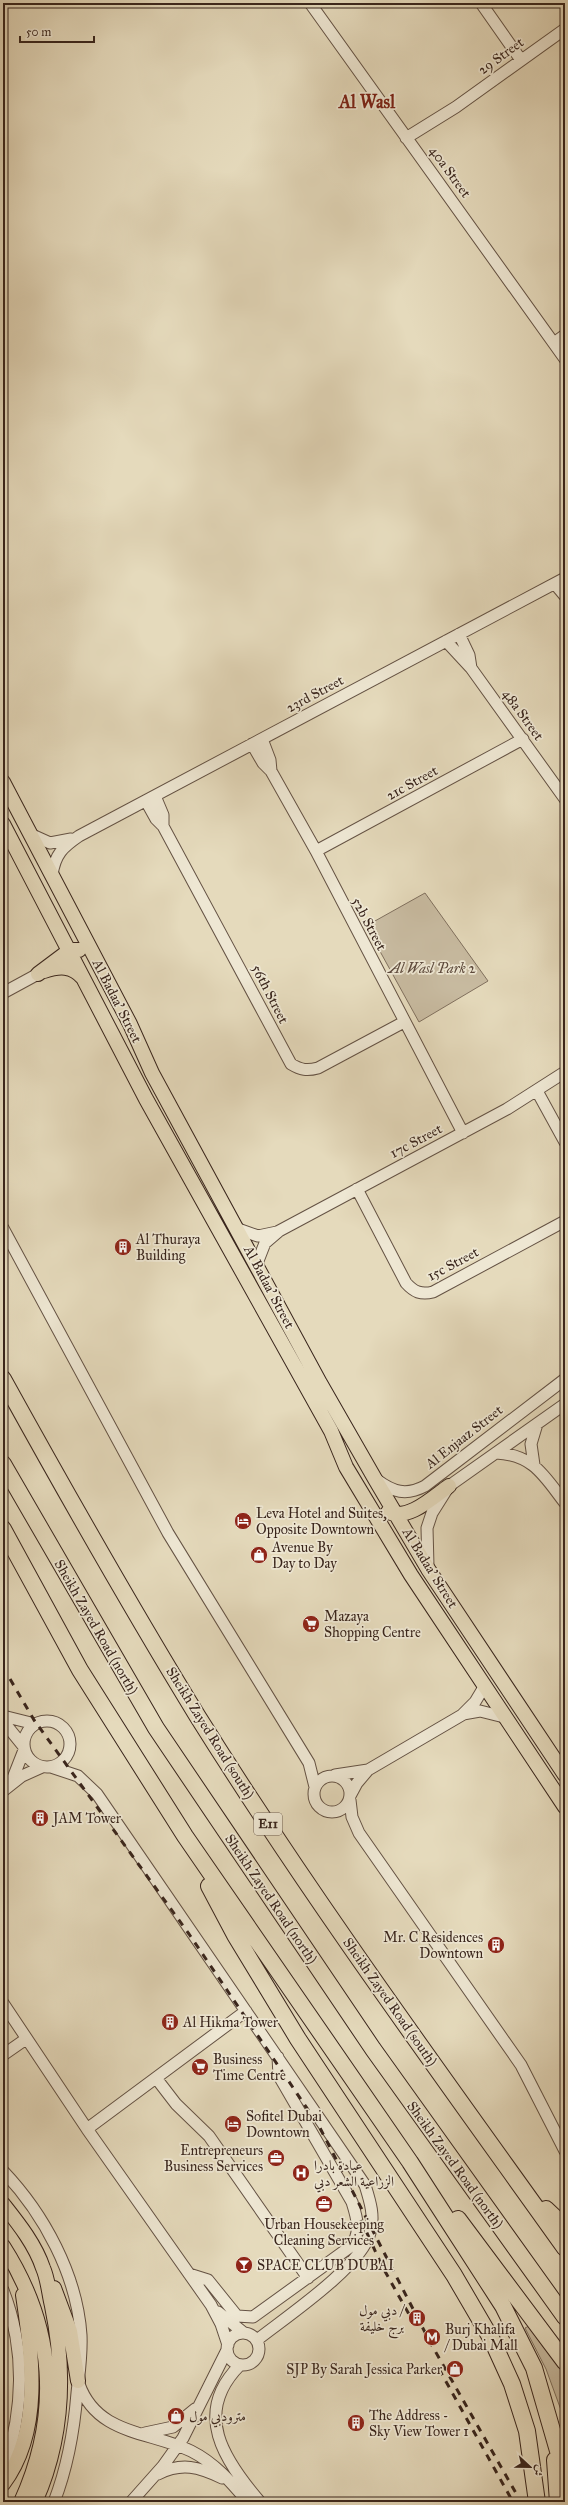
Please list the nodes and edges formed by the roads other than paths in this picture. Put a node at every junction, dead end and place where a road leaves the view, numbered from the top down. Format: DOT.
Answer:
graph roads {
  1 [pos="310,3"];
  2 [pos="481,3"];
  3 [pos="565,28"];
  4 [pos="521,60"];
  5 [pos="409,141"];
  6 [pos="565,335"];
  7 [pos="559,345"];
  8 [pos="565,359"];
  9 [pos="565,578"];
  10 [pos="555,584"];
  11 [pos="565,596"];
  12 [pos="459,634"];
  13 [pos="446,642"];
  14 [pos="471,668"];
  15 [pos="523,740"];
  16 [pos="257,742"];
  17 [pos="3,782"];
  18 [pos="150,798"];
  19 [pos="565,799"];
  20 [pos="3,824"];
  21 [pos="30,834"];
  22 [pos="79,836"];
  23 [pos="316,852"];
  24 [pos="52,875"];
  25 [pos="70,950"];
  26 [pos="38,974"];
  27 [pos="84,979"];
  28 [pos="3,993"];
  29 [pos="404,1022"];
  30 [pos="130,1024"];
  31 [pos="565,1072"];
  32 [pos="537,1091"];
  33 [pos="463,1133"];
  34 [pos="565,1142"];
  35 [pos="357,1189"];
  36 [pos="565,1221"];
  37 [pos="3,1228"];
  38 [pos="238,1229"];
  39 [pos="279,1231"];
  40 [pos="256,1266"];
  41 [pos="3,1379"];
  42 [pos="565,1379"];
  43 [pos="565,1404"];
  44 [pos="536,1424"];
  45 [pos="331,1431"];
  46 [pos="496,1453"];
  47 [pos="3,1464"];
  48 [pos="534,1465"];
  49 [pos="375,1479"];
  50 [pos="449,1486"];
  51 [pos="565,1503"];
  52 [pos="397,1515"];
  53 [pos="3,1529"];
  54 [pos="428,1569"];
  55 [pos="484,1687"];
  56 [pos="462,1715"];
  57 [pos="3,1716"];
  58 [pos="504,1717"];
  59 [pos="3,1720"];
  60 [pos="35,1724"];
  61 [pos="24,1748"];
  62 [pos="300,1748"];
  63 [pos="46,1767"];
  64 [pos="368,1770"];
  65 [pos="564,1772"];
  66 [pos="333,1775"];
  67 [pos="315,1787"];
  68 [pos="7,1788"];
  69 [pos="350,1798"];
  70 [pos="565,1806"];
  71 [pos="185,1836"];
  72 [pos="3,2003"];
  73 [pos="246,2011"];
  74 [pos="26,2039"];
  75 [pos="3,2055"];
  76 [pos="278,2057"];
  77 [pos="156,2078"];
  78 [pos="87,2129"];
  79 [pos="565,2151"];
  80 [pos="410,2162"];
  81 [pos="3,2171"];
  82 [pos="516,2179"];
  83 [pos="3,2204"];
  84 [pos="565,2227"];
  85 [pos="3,2246"];
  86 [pos="565,2248"];
  87 [pos="44,2268"];
  88 [pos="189,2274"];
  89 [pos="308,2278"];
  90 [pos="21,2279"];
  91 [pos="3,2290"];
  92 [pos="211,2305"];
  93 [pos="565,2317"];
  94 [pos="244,2333"];
  95 [pos="257,2340"];
  96 [pos="227,2347"];
  97 [pos="565,2362"];
  98 [pos="240,2364"];
  99 [pos="78,2381"];
  100 [pos="204,2398"];
  101 [pos="553,2431"];
  102 [pos="143,2433"];
  103 [pos="178,2446"];
  104 [pos="3,2471"];
  105 [pos="565,2475"];
  106 [pos="155,2476"];
  107 [pos="232,2483"];
  108 [pos="3,2484"];
  109 [pos="21,2502"];
  110 [pos="35,2502"];
  111 [pos="54,2502"];
  112 [pos="131,2502"];
  113 [pos="248,2502"];
  114 [pos="260,2502"];
  115 [pos="538,2502"];
  116 [pos="558,2502"];
  1 -- 5 [label="street, 40a Street"];
  2 -- 4 [label="street"];
  3 -- 4 [label="street, 29 Street"];
  4 -- 5 [label="street, 29 Street"];
  5 -- 7 [label="street, 40a Street"];
  6 -- 7 [label="street"];
  7 -- 8 [label="street, 40a Street"];
  9 -- 10 [label="street, 23rd Street"];
  10 -- 11 [label="street"];
  10 -- 12 [label="street, 23rd Street"];
  12 -- 13 [label="street, 23rd Street"];
  12 -- 14 [label="street, 48a Street"];
  13 -- 14 [label="street, 48a Street"];
  13 -- 16 [label="street, 23rd Street"];
  14 -- 15 [label="street, 48a Street"];
  15 -- 19 [label="street, 48a Street"];
  15 -- 23 [label="street, 21c Street"];
  16 -- 18 [label="street, 23rd Street"];
  16 -- 23 [label="street, 52b Street"];
  17 -- 21 [label="main road, Al Badaa' Street"];
  18 -- 22 [label="street, 23rd Street"];
  18 -- 29 [label="street, 56th Street"];
  20 -- 25 [label="main road, Al Badaa' Street"];
  21 -- 22 [label="street, 23rd Street"];
  21 -- 24 [label="main road, Al Badaa' Street"];
  22 -- 24 [label="street, 23rd Street"];
  23 -- 29 [label="street, 52b Street"];
  24 -- 30 [label="main road, Al Badaa' Street"];
  25 -- 26 [label="main road"];
  25 -- 27 [label="main road, Al Badaa' Street"];
  25 -- 30 [label="main road"];
  26 -- 27 [label="main road"];
  26 -- 28 [label="street"];
  27 -- 45 [label="main road, Al Badaa' Street"];
  29 -- 33 [label="street, 52b Street"];
  30 -- 38 [label="main road, Al Badaa' Street"];
  31 -- 32 [label="street, 17c Street"];
  32 -- 33 [label="street, 17c Street"];
  32 -- 34 [label="street"];
  33 -- 35 [label="street, 17c Street"];
  35 -- 36 [label="street, 15c Street"];
  35 -- 39 [label="street, 17c Street"];
  37 -- 62 [label="street"];
  38 -- 39 [label="street, 17c Street"];
  38 -- 40 [label="main road, Al Badaa' Street"];
  39 -- 40 [label="street, 17c Street"];
  40 -- 49 [label="main road, Al Badaa' Street"];
  41 -- 82 [label="highway, Sheikh Zayed Road (south) / E11"];
  42 -- 49 [label="street, Al Enjaaz Street"];
  43 -- 44 [label="street, Al Enjaaz Street"];
  44 -- 46 [label="street, Al Enjaaz Street"];
  44 -- 48 [label="street"];
  45 -- 52 [label="main road"];
  45 -- 55 [label="main road, Al Badaa' Street"];
  46 -- 48 [label="street"];
  46 -- 50 [label="street, Al Enjaaz Street"];
  47 -- 93 [label="highway, Sheikh Zayed Road (north)"];
  48 -- 51 [label="street"];
  49 -- 52 [label="main road, Al Badaa' Street"];
  50 -- 52 [label="main road"];
  50 -- 54 [label="street, Al Enjaaz Street"];
  52 -- 54 [label="main road, Al Badaa' Street"];
  53 -- 71 [label="highway"];
  54 -- 65 [label="main road, Al Badaa' Street"];
  55 -- 56 [label="street"];
  55 -- 58 [label="main road, Al Badaa' Street"];
  56 -- 58 [label="street"];
  56 -- 64 [label="street"];
  57 -- 60 [label="street"];
  58 -- 70 [label="main road, Al Badaa' Street"];
  59 -- 61 [label="street"];
  60 -- 61 [label="street"];
  60 -- 63 [label="street"];
  61 -- 63 [label="street"];
  61 -- 68 [label="street"];
  62 -- 66 [label="street"];
  62 -- 67 [label="street"];
  63 -- 68 [label="street"];
  63 -- 73 [label="street"];
  64 -- 66 [label="street"];
  64 -- 69 [label="street"];
  66 -- 67 [label="street"];
  66 -- 69 [label="street"];
  67 -- 69 [label="street"];
  69 -- 79 [label="street"];
  71 -- 80 [label="highway"];
  71 -- 115 [label="highway"];
  72 -- 74 [label="street"];
  73 -- 76 [label="street"];
  73 -- 77 [label="street"];
  74 -- 75 [label="street"];
  74 -- 78 [label="street"];
  76 -- 89 [label="street"];
  76 -- 95 [label="street"];
  77 -- 78 [label="street"];
  77 -- 89 [label="street"];
  78 -- 88 [label="street"];
  80 -- 97 [label="highway"];
  80 -- 101 [label="highway"];
  81 -- 99 [label="street"];
  82 -- 84 [label="highway"];
  82 -- 86 [label="highway, Sheikh Zayed Road (south) / E11"];
  83 -- 87 [label="main road"];
  85 -- 90 [label="main road"];
  87 -- 99 [label="main road"];
  87 -- 110 [label="main road"];
  88 -- 89 [label="street"];
  88 -- 92 [label="street"];
  90 -- 108 [label="main road"];
  90 -- 109 [label="main road"];
  91 -- 104 [label="street"];
  92 -- 94 [label="street"];
  92 -- 96 [label="street"];
  94 -- 95 [label="street"];
  94 -- 96 [label="street"];
  95 -- 98 [label="street"];
  96 -- 98 [label="street"];
  96 -- 100 [label="street"];
  98 -- 114 [label="street"];
  99 -- 102 [label="street"];
  99 -- 111 [label="street"];
  100 -- 102 [label="street"];
  100 -- 103 [label="street"];
  101 -- 105 [label="highway"];
  101 -- 116 [label="highway"];
  102 -- 103 [label="street"];
  103 -- 106 [label="street"];
  103 -- 107 [label="street"];
  106 -- 107 [label="street"];
  106 -- 112 [label="street"];
  107 -- 113 [label="street"];
}
